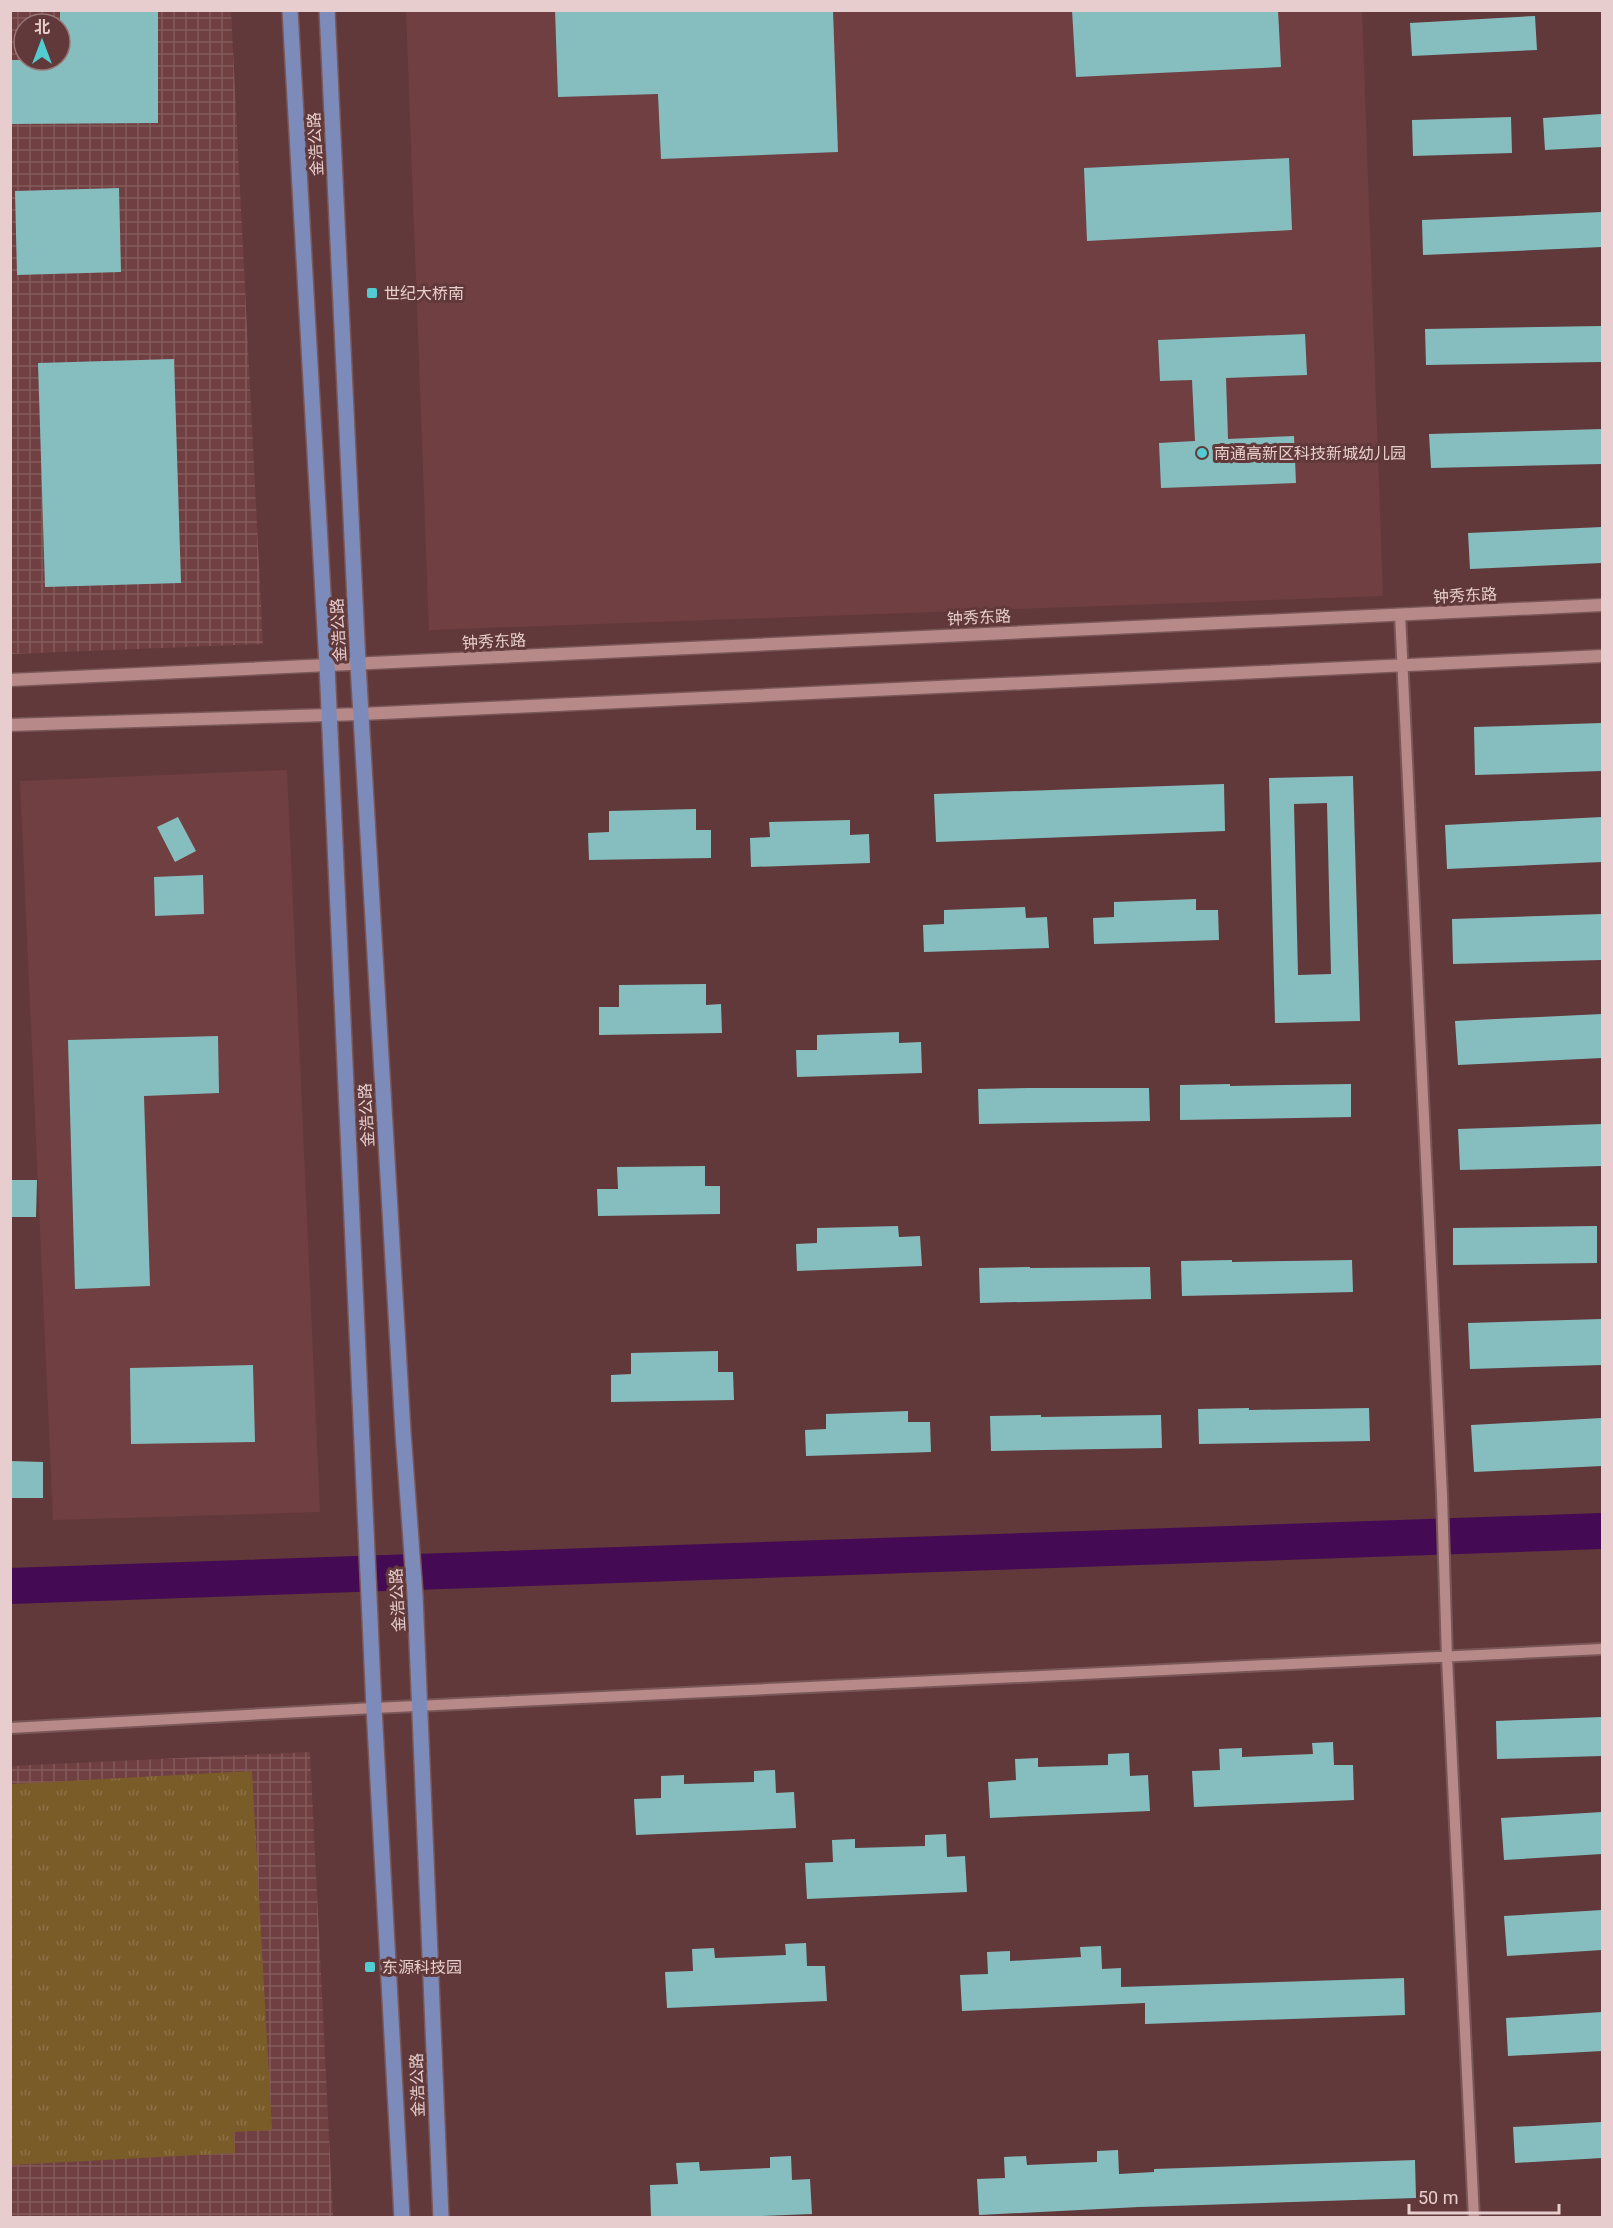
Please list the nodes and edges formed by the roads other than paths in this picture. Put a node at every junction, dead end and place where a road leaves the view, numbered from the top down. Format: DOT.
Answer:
graph roads {
  1 [pos="290,10"];
  2 [pos="327,10"];
  3 [pos="1602,605"];
  4 [pos="1400,614"];
  5 [pos="1602,656"];
  6 [pos="358,664"];
  7 [pos="327,665"];
  8 [pos="1403,667"];
  9 [pos="10,680"];
  10 [pos="361,714"];
  11 [pos="329,715"];
  12 [pos="10,725"];
  13 [pos="1602,1649"];
  14 [pos="1447,1658"];
  15 [pos="419,1706"];
  16 [pos="374,1708"];
  17 [pos="10,1728"];
  18 [pos="402,2217"];
  19 [pos="441,2217"];
  20 [pos="1474,2217"];
  1 -- 7 [label="main road"];
  2 -- 6 [label="main road, 金浩公路"];
  3 -- 4 [label="main road, 钟秀东路"];
  4 -- 6 [label="main road, 钟秀东路"];
  4 -- 8 [label="street"];
  5 -- 8 [label="main road"];
  6 -- 7 [label="main road, 钟秀东路"];
  6 -- 10 [label="main road, 金浩公路"];
  7 -- 9 [label="main road"];
  7 -- 11 [label="main road"];
  8 -- 10 [label="main road"];
  8 -- 14 [label="street"];
  10 -- 11 [label="main road"];
  10 -- 15 [label="main road, 金浩公路"];
  11 -- 12 [label="main road"];
  11 -- 16 [label="main road"];
  13 -- 14 [label="street"];
  14 -- 15 [label="street"];
  14 -- 20 [label="street"];
  15 -- 16 [label="street"];
  15 -- 19 [label="main road, 金浩公路"];
  16 -- 17 [label="street"];
  16 -- 18 [label="main road"];
}
